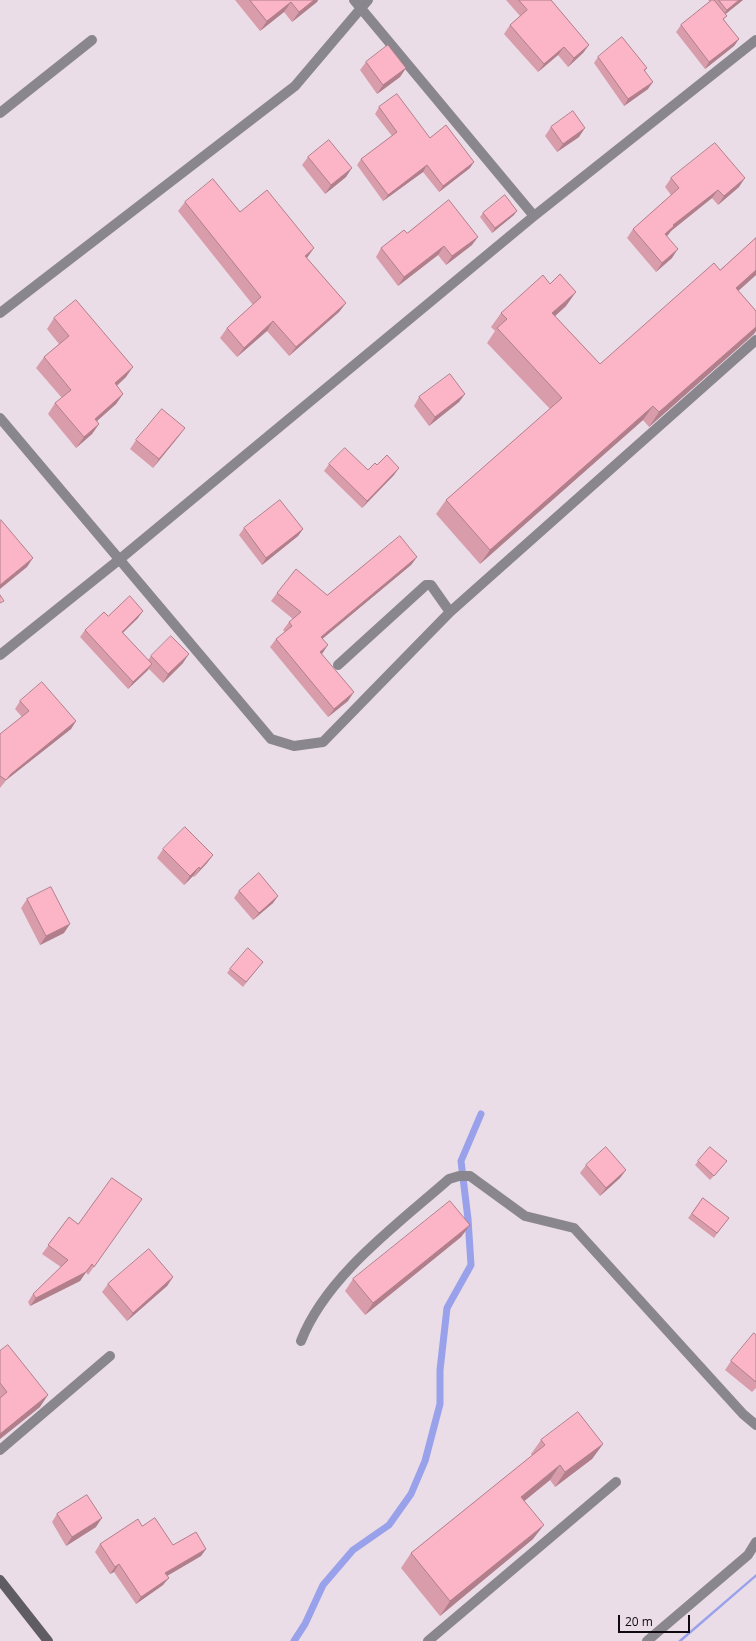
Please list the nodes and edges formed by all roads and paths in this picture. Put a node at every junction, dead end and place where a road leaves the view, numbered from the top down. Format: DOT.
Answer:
graph roads {
  1 [pos="354,0"];
  2 [pos="368,0"];
  3 [pos="361,9"];
  4 [pos="92,40"];
  5 [pos="756,40"];
  6 [pos="0,113"];
  7 [pos="534,216"];
  8 [pos="0,313"];
  9 [pos="756,340"];
  10 [pos="0,418"];
  11 [pos="120,559"];
  12 [pos="450,612"];
  13 [pos="0,655"];
  14 [pos="338,665"];
  15 [pos="301,1341"];
  16 [pos="110,1356"];
  17 [pos="756,1425"];
  18 [pos="0,1450"];
  19 [pos="616,1482"];
  20 [pos="756,1542"];
  21 [pos="0,1580"];
  22 [pos="48,1641"];
  23 [pos="428,1641"];
  24 [pos="647,1641"];
  1 -- 3 [label="street"];
  2 -- 3 [label="street"];
  3 -- 7 [label="street"];
  3 -- 8 [label="street"];
  4 -- 6 [label="street"];
  5 -- 7 [label="street"];
  7 -- 11 [label="street"];
  9 -- 12 [label="street"];
  10 -- 11 [label="street"];
  11 -- 12 [label="street"];
  11 -- 13 [label="street"];
  12 -- 14 [label="street"];
  15 -- 17 [label="street"];
  16 -- 18 [label="street"];
  19 -- 23 [label="street"];
  20 -- 24 [label="street"];
  21 -- 22 [label="street"];
}
